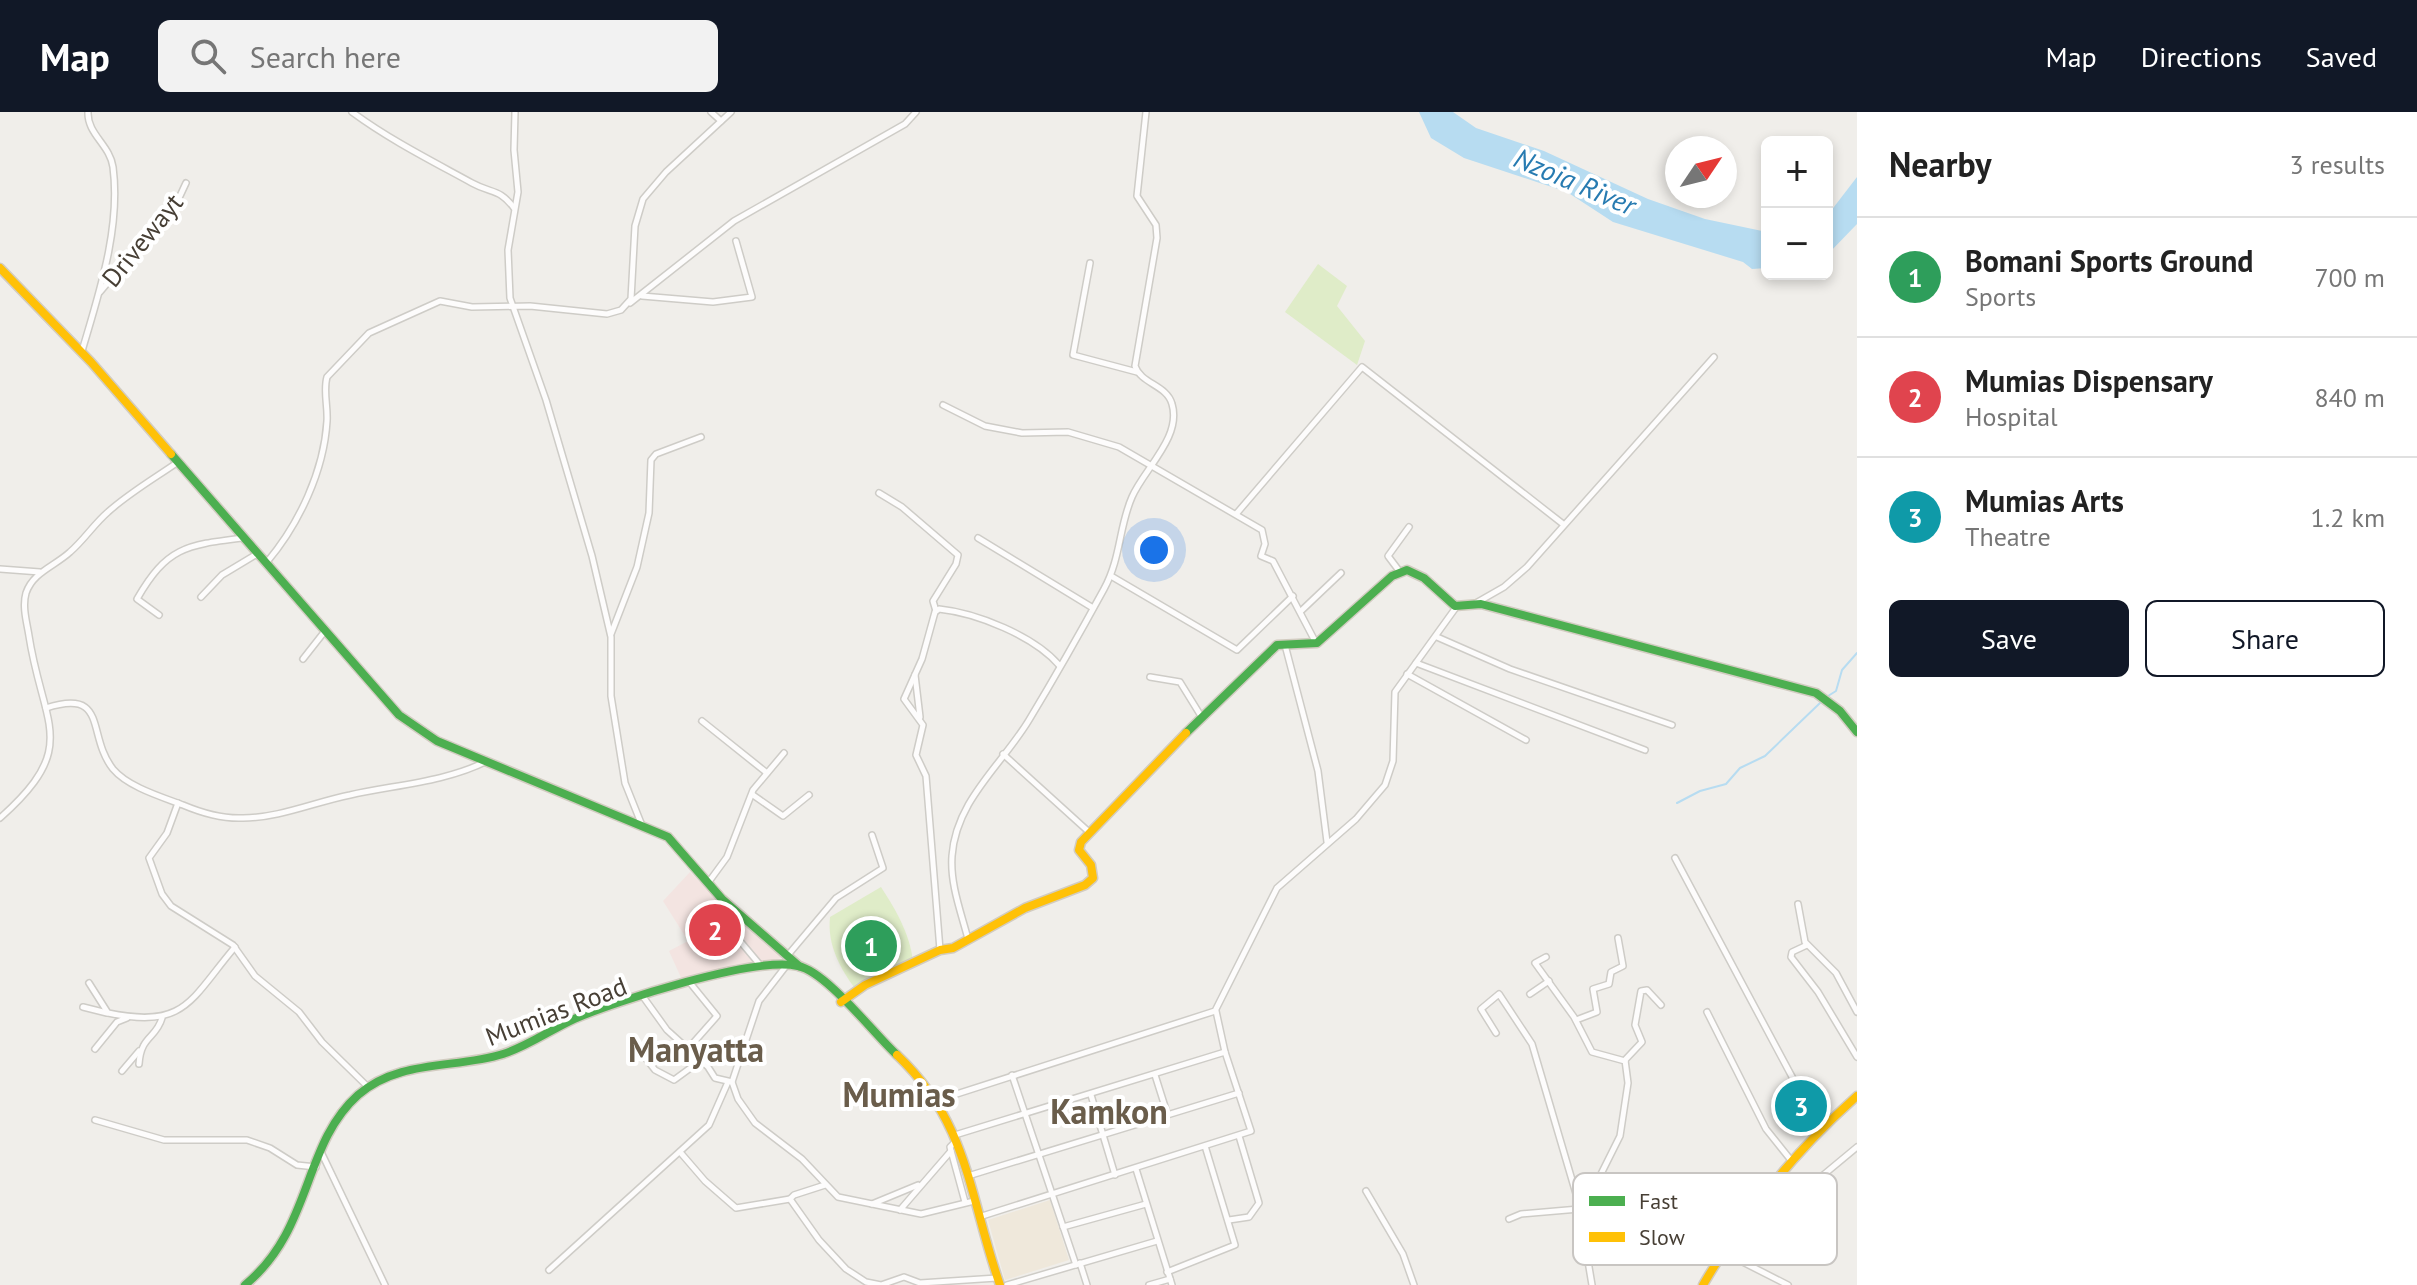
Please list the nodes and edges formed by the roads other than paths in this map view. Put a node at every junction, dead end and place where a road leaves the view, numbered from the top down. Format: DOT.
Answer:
graph roads {
  1 [pos="88,112"];
  2 [pos="352,112"];
  3 [pos="515,112"];
  4 [pos="711,112"];
  5 [pos="731,112"];
  6 [pos="916,112"];
  7 [pos="1146,112"];
  8 [pos="721,121"];
  9 [pos="186,183"];
  10 [pos="515,208"];
  11 [pos="736,241"];
  12 [pos="1090,263"];
  13 [pos="0,268"];
  14 [pos="97,296"];
  15 [pos="641,296"];
  16 [pos="629,303"];
  17 [pos="513,306"];
  18 [pos="82,352"];
  19 [pos="1714,357"];
  20 [pos="1137,372"];
  21 [pos="943,405"];
  22 [pos="701,437"];
  23 [pos="178,462"];
  24 [pos="1153,464"];
  25 [pos="879,493"];
  26 [pos="1237,513"];
  27 [pos="1563,524"];
  28 [pos="1409,527"];
  29 [pos="244,537"];
  30 [pos="978,538"];
  31 [pos="258,554"];
  32 [pos="266,563"];
  33 [pos="0,569"];
  34 [pos="1400,572"];
  35 [pos="41,573"];
  36 [pos="1341,573"];
  37 [pos="1111,576"];
  38 [pos="1293,596"];
  39 [pos="201,597"];
  40 [pos="1475,603"];
  41 [pos="1457,606"];
  42 [pos="1093,608"];
  43 [pos="936,611"];
  44 [pos="1301,611"];
  45 [pos="159,615"];
  46 [pos="325,631"];
  47 [pos="610,635"];
  48 [pos="1437,637"];
  49 [pos="1285,642"];
  50 [pos="1317,643"];
  51 [pos="303,659"];
  52 [pos="1416,663"];
  53 [pos="1059,665"];
  54 [pos="915,674"];
  55 [pos="1407,674"];
  56 [pos="1150,677"];
  57 [pos="46,708"];
  58 [pos="1201,717"];
  59 [pos="920,719"];
  60 [pos="702,721"];
  61 [pos="1672,725"];
  62 [pos="1857,732"];
  63 [pos="1526,740"];
  64 [pos="1645,750"];
  65 [pos="784,753"];
  66 [pos="1003,754"];
  67 [pos="488,760"];
  68 [pos="767,773"];
  69 [pos="753,794"];
  70 [pos="809,795"];
  71 [pos="178,803"];
  72 [pos="0,818"];
  73 [pos="641,823"];
  74 [pos="1089,832"];
  75 [pos="872,835"];
  76 [pos="1328,843"];
  77 [pos="1675,858"];
  78 [pos="708,883"];
  79 [pos="1798,904"];
  80 [pos="716,927"];
  81 [pos="1618,938"];
  82 [pos="968,939"];
  83 [pos="1807,945"];
  84 [pos="235,947"];
  85 [pos="940,950"];
  86 [pos="788,955"];
  87 [pos="1546,957"];
  88 [pos="786,965"];
  89 [pos="799,966"];
  90 [pos="762,967"];
  91 [pos="1549,981"];
  92 [pos="89,983"];
  93 [pos="691,984"];
  94 [pos="1530,994"];
  95 [pos="644,998"];
  96 [pos="841,1002"];
  97 [pos="1661,1005"];
  98 [pos="83,1007"];
  99 [pos="1215,1010"];
  100 [pos="1707,1012"];
  101 [pos="1857,1012"];
  102 [pos="108,1013"];
  103 [pos="128,1017"];
  104 [pos="162,1018"];
  105 [pos="1576,1020"];
  106 [pos="1496,1033"];
  107 [pos="95,1049"];
  108 [pos="687,1050"];
  109 [pos="140,1051"];
  110 [pos="640,1051"];
  111 [pos="1225,1052"];
  112 [pos="1857,1057"];
  113 [pos="700,1061"];
  114 [pos="1625,1061"];
  115 [pos="139,1064"];
  116 [pos="122,1071"];
  117 [pos="1012,1075"];
  118 [pos="1155,1075"];
  119 [pos="730,1082"];
  120 [pos="368,1087"];
  121 [pos="1239,1093"];
  122 [pos="1091,1095"];
  123 [pos="1857,1096"];
  124 [pos="937,1100"];
  125 [pos="1167,1113"];
  126 [pos="1026,1114"];
  127 [pos="95,1120"];
  128 [pos="1823,1125"];
  129 [pos="1103,1133"];
  130 [pos="1239,1136"];
  131 [pos="955,1138"];
  132 [pos="1205,1146"];
  133 [pos="1857,1147"];
  134 [pos="951,1151"];
  135 [pos="680,1152"];
  136 [pos="1038,1153"];
  137 [pos="322,1154"];
  138 [pos="1790,1159"];
  139 [pos="316,1167"];
  140 [pos="1136,1169"];
  141 [pos="1602,1173"];
  142 [pos="1780,1173"];
  143 [pos="1826,1173"];
  144 [pos="1115,1175"];
  145 [pos="967,1176"];
  146 [pos="921,1183"];
  147 [pos="1573,1183"];
  148 [pos="825,1185"];
  149 [pos="1366,1191"];
  150 [pos="1053,1194"];
  151 [pos="790,1199"];
  152 [pos="969,1202"];
  153 [pos="871,1204"];
  154 [pos="1146,1204"];
  155 [pos="900,1210"];
  156 [pos="1573,1210"];
  157 [pos="979,1217"];
  158 [pos="1509,1219"];
  159 [pos="1229,1220"];
  160 [pos="1063,1227"];
  161 [pos="1157,1241"];
  162 [pos="1078,1264"];
  163 [pos="1589,1265"];
  164 [pos="1714,1265"];
  165 [pos="1750,1265"];
  166 [pos="549,1270"];
  167 [pos="1169,1279"];
  168 [pos="999,1281"];
  169 [pos="245,1285"];
  170 [pos="385,1285"];
  171 [pos="1007,1285"];
  172 [pos="1087,1285"];
  173 [pos="1149,1285"];
  174 [pos="1414,1285"];
  175 [pos="1592,1285"];
  176 [pos="1703,1285"];
  177 [pos="1788,1285"];
  1 -- 14 [label="street"];
  2 -- 10 [label="street"];
  3 -- 10 [label="street"];
  4 -- 8 [label="street"];
  5 -- 8 [label="street"];
  6 -- 15 [label="street"];
  7 -- 20 [label="street"];
  8 -- 16 [label="street"];
  9 -- 14 [label="street, Drivewayt"];
  10 -- 17 [label="street"];
  11 -- 15 [label="street"];
  12 -- 20 [label="street"];
  13 -- 18 [label="main road"];
  14 -- 18 [label="street"];
  15 -- 16 [label="street"];
  16 -- 17 [label="street"];
  17 -- 32 [label="street"];
  17 -- 47 [label="street"];
  18 -- 23 [label="main road"];
  19 -- 27 [label="street"];
  20 -- 24 [label="street"];
  21 -- 24 [label="street"];
  22 -- 47 [label="street"];
  23 -- 29 [label="main road"];
  23 -- 35 [label="street"];
  24 -- 26 [label="street"];
  24 -- 37 [label="street"];
  25 -- 43 [label="street"];
  26 -- 27 [label="street"];
  26 -- 38 [label="street"];
  27 -- 40 [label="street"];
  28 -- 34 [label="street"];
  29 -- 31 [label="main road"];
  29 -- 45 [label="street"];
  30 -- 42 [label="street"];
  31 -- 32 [label="main road"];
  31 -- 39 [label="street"];
  32 -- 46 [label="main road"];
  33 -- 35 [label="street"];
  34 -- 41 [label="main road"];
  34 -- 50 [label="main road"];
  35 -- 57 [label="street"];
  36 -- 44 [label="street"];
  37 -- 38 [label="street"];
  37 -- 42 [label="street"];
  38 -- 44 [label="street"];
  40 -- 41 [label="main road"];
  40 -- 62 [label="main road"];
  41 -- 48 [label="street"];
  42 -- 53 [label="street"];
  43 -- 53 [label="street"];
  43 -- 54 [label="street"];
  44 -- 50 [label="street"];
  46 -- 51 [label="street"];
  46 -- 67 [label="main road"];
  47 -- 73 [label="street"];
  48 -- 52 [label="street"];
  48 -- 61 [label="street"];
  49 -- 50 [label="main road"];
  49 -- 58 [label="main road"];
  49 -- 76 [label="street"];
  52 -- 55 [label="street"];
  52 -- 64 [label="street"];
  53 -- 66 [label="street"];
  54 -- 59 [label="street"];
  54 -- 59 [label="street"];
  55 -- 63 [label="street"];
  55 -- 76 [label="street"];
  56 -- 58 [label="street"];
  57 -- 71 [label="street"];
  57 -- 72 [label="street"];
  58 -- 74 [label="main road"];
  59 -- 85 [label="street"];
  60 -- 68 [label="street"];
  65 -- 68 [label="street"];
  66 -- 74 [label="street"];
  66 -- 82 [label="street"];
  67 -- 71 [label="street"];
  67 -- 73 [label="main road"];
  68 -- 69 [label="street"];
  69 -- 70 [label="street"];
  69 -- 78 [label="street"];
  71 -- 84 [label="street"];
  73 -- 78 [label="main road"];
  74 -- 82 [label="main road"];
  75 -- 86 [label="street"];
  76 -- 99 [label="street"];
  77 -- 128 [label="street"];
  78 -- 86 [label="main road"];
  79 -- 83 [label="street"];
  80 -- 90 [label="street"];
  81 -- 105 [label="street"];
  82 -- 85 [label="main road"];
  83 -- 101 [label="street"];
  83 -- 112 [label="street"];
  84 -- 104 [label="street"];
  84 -- 120 [label="street"];
  85 -- 96 [label="main road"];
  86 -- 89 [label="main road"];
  87 -- 91 [label="street"];
  88 -- 89 [label="main road, Mumias Road"];
  88 -- 90 [label="main road, Mumias Road"];
  88 -- 119 [label="street"];
  89 -- 96 [label="main road"];
  90 -- 93 [label="main road, Mumias Road"];
  91 -- 94 [label="street"];
  91 -- 105 [label="street"];
  92 -- 102 [label="street"];
  93 -- 95 [label="main road, Mumias Road"];
  93 -- 108 [label="street"];
  95 -- 108 [label="street"];
  95 -- 120 [label="main road, Mumias Road"];
  96 -- 124 [label="main road"];
  97 -- 114 [label="street"];
  98 -- 102 [label="street"];
  99 -- 111 [label="street"];
  99 -- 117 [label="street"];
  100 -- 138 [label="street"];
  102 -- 103 [label="street"];
  103 -- 104 [label="street"];
  103 -- 107 [label="street"];
  104 -- 109 [label="street"];
  105 -- 114 [label="street"];
  106 -- 147 [label="street"];
  108 -- 113 [label="street"];
  109 -- 115 [label="street"];
  109 -- 116 [label="street"];
  110 -- 113 [label="street"];
  111 -- 118 [label="street"];
  111 -- 121 [label="street"];
  113 -- 119 [label="street"];
  114 -- 141 [label="street"];
  117 -- 124 [label="street"];
  117 -- 126 [label="street"];
  118 -- 122 [label="street"];
  118 -- 125 [label="street"];
  119 -- 135 [label="street"];
  119 -- 148 [label="street"];
  120 -- 137 [label="main road, Mumias Road"];
  121 -- 125 [label="street"];
  121 -- 130 [label="street"];
  122 -- 126 [label="street"];
  122 -- 129 [label="street"];
  123 -- 128 [label="main road"];
  124 -- 131 [label="main road"];
  125 -- 129 [label="street"];
  126 -- 131 [label="street"];
  126 -- 136 [label="street"];
  127 -- 139 [label="street"];
  128 -- 138 [label="main road"];
  129 -- 136 [label="street"];
  129 -- 144 [label="street"];
  130 -- 132 [label="street"];
  130 -- 159 [label="street"];
  131 -- 134 [label="street"];
  131 -- 145 [label="main road"];
  132 -- 140 [label="street"];
  132 -- 159 [label="street"];
  133 -- 143 [label="street"];
  134 -- 146 [label="street"];
  134 -- 152 [label="street"];
  135 -- 151 [label="street"];
  135 -- 166 [label="street"];
  136 -- 145 [label="street"];
  136 -- 150 [label="street"];
  137 -- 139 [label="main road, Mumias Road"];
  137 -- 170 [label="street"];
  138 -- 142 [label="main road"];
  139 -- 169 [label="main road, Mumias Road"];
  140 -- 144 [label="street"];
  140 -- 154 [label="street"];
  144 -- 150 [label="street"];
  145 -- 152 [label="main road"];
  146 -- 153 [label="street"];
  146 -- 155 [label="street"];
  148 -- 151 [label="street"];
  148 -- 153 [label="street"];
  149 -- 174 [label="street"];
  150 -- 157 [label="street"];
  150 -- 160 [label="street"];
  151 -- 168 [label="street"];
  152 -- 155 [label="street"];
  152 -- 157 [label="main road"];
  153 -- 155 [label="street"];
  154 -- 160 [label="street"];
  154 -- 161 [label="street"];
  156 -- 158 [label="street"];
  157 -- 168 [label="main road"];
  159 -- 167 [label="street"];
  160 -- 162 [label="street"];
  161 -- 162 [label="street"];
  161 -- 167 [label="street"];
  162 -- 171 [label="street"];
  162 -- 172 [label="street"];
  163 -- 175 [label="street"];
  164 -- 176 [label="main road"];
  165 -- 177 [label="street"];
  167 -- 173 [label="street"];
}
